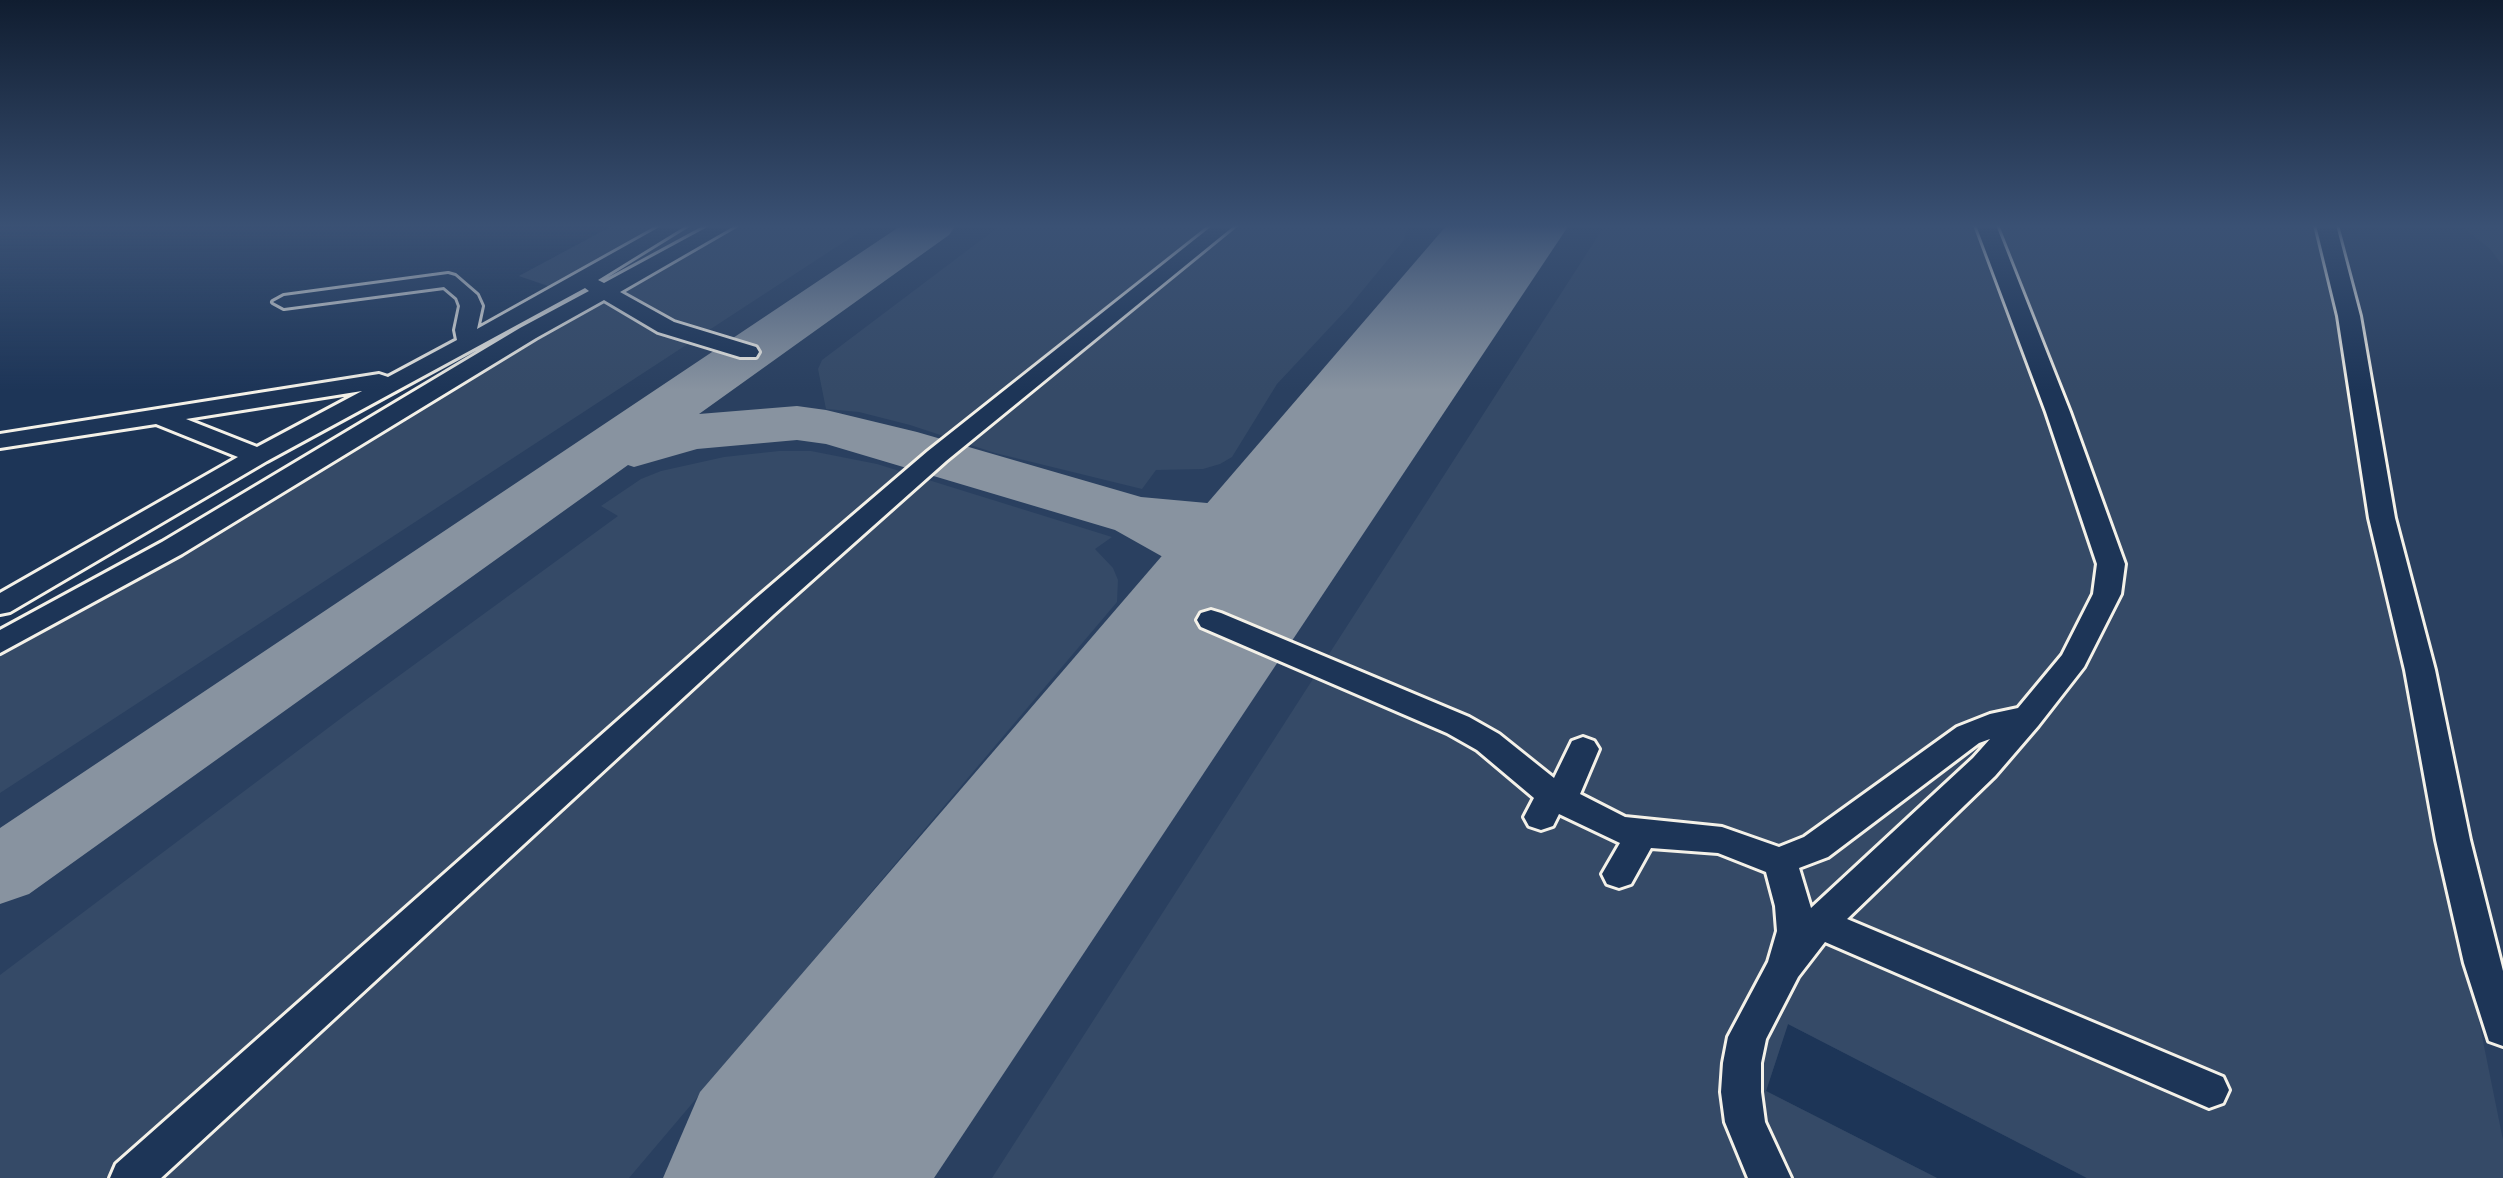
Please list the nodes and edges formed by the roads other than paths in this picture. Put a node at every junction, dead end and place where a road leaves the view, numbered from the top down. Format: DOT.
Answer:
graph roads {
  1 [pos="583,280"];
  2 [pos="628,280"];
  3 [pos="1156,280"];
  4 [pos="2007,280"];
  5 [pos="2340,280"];
  6 [pos="574,285"];
  7 [pos="607,292"];
  8 [pos="284,302"];
  9 [pos="471,340"];
  10 [pos="748,352"];
  11 [pos="399,378"];
  12 [pos="157,416"];
  13 [pos="0,441"];
  14 [pos="258,456"];
  15 [pos="0,605"];
  16 [pos="1211,620"];
  17 [pos="0,643"];
  18 [pos="2027,718"];
  19 [pos="1583,749"];
  20 [pos="1551,804"];
  21 [pos="1642,834"];
  22 [pos="1780,861"];
  23 [pos="1619,874"];
  24 [pos="1819,923"];
  25 [pos="1785,966"];
  26 [pos="2503,1029"];
  27 [pos="2209,1090"];
  28 [pos="131,1178"];
  29 [pos="1770,1178"];
  1 -- 6 [label="lane"];
  2 -- 7 [label="lane"];
  3 -- 28 [label="lane"];
  4 -- 18 [label="lane"];
  5 -- 26 [label="lane"];
  6 -- 7 [label="lane"];
  6 -- 9 [label="lane"];
  7 -- 10 [label="lane"];
  7 -- 17 [label="lane"];
  8 -- 9 [label="lane"];
  9 -- 11 [label="lane"];
  11 -- 12 [label="lane"];
  11 -- 14 [label="lane"];
  12 -- 13 [label="lane"];
  12 -- 14 [label="lane"];
  14 -- 15 [label="lane"];
  16 -- 20 [label="lane"];
  18 -- 22 [label="lane"];
  18 -- 24 [label="lane"];
  19 -- 20 [label="lane"];
  20 -- 21 [label="lane"];
  21 -- 22 [label="lane"];
  21 -- 23 [label="lane"];
  22 -- 25 [label="lane"];
  24 -- 25 [label="lane"];
  24 -- 27 [label="lane"];
  25 -- 29 [label="lane"];
}
